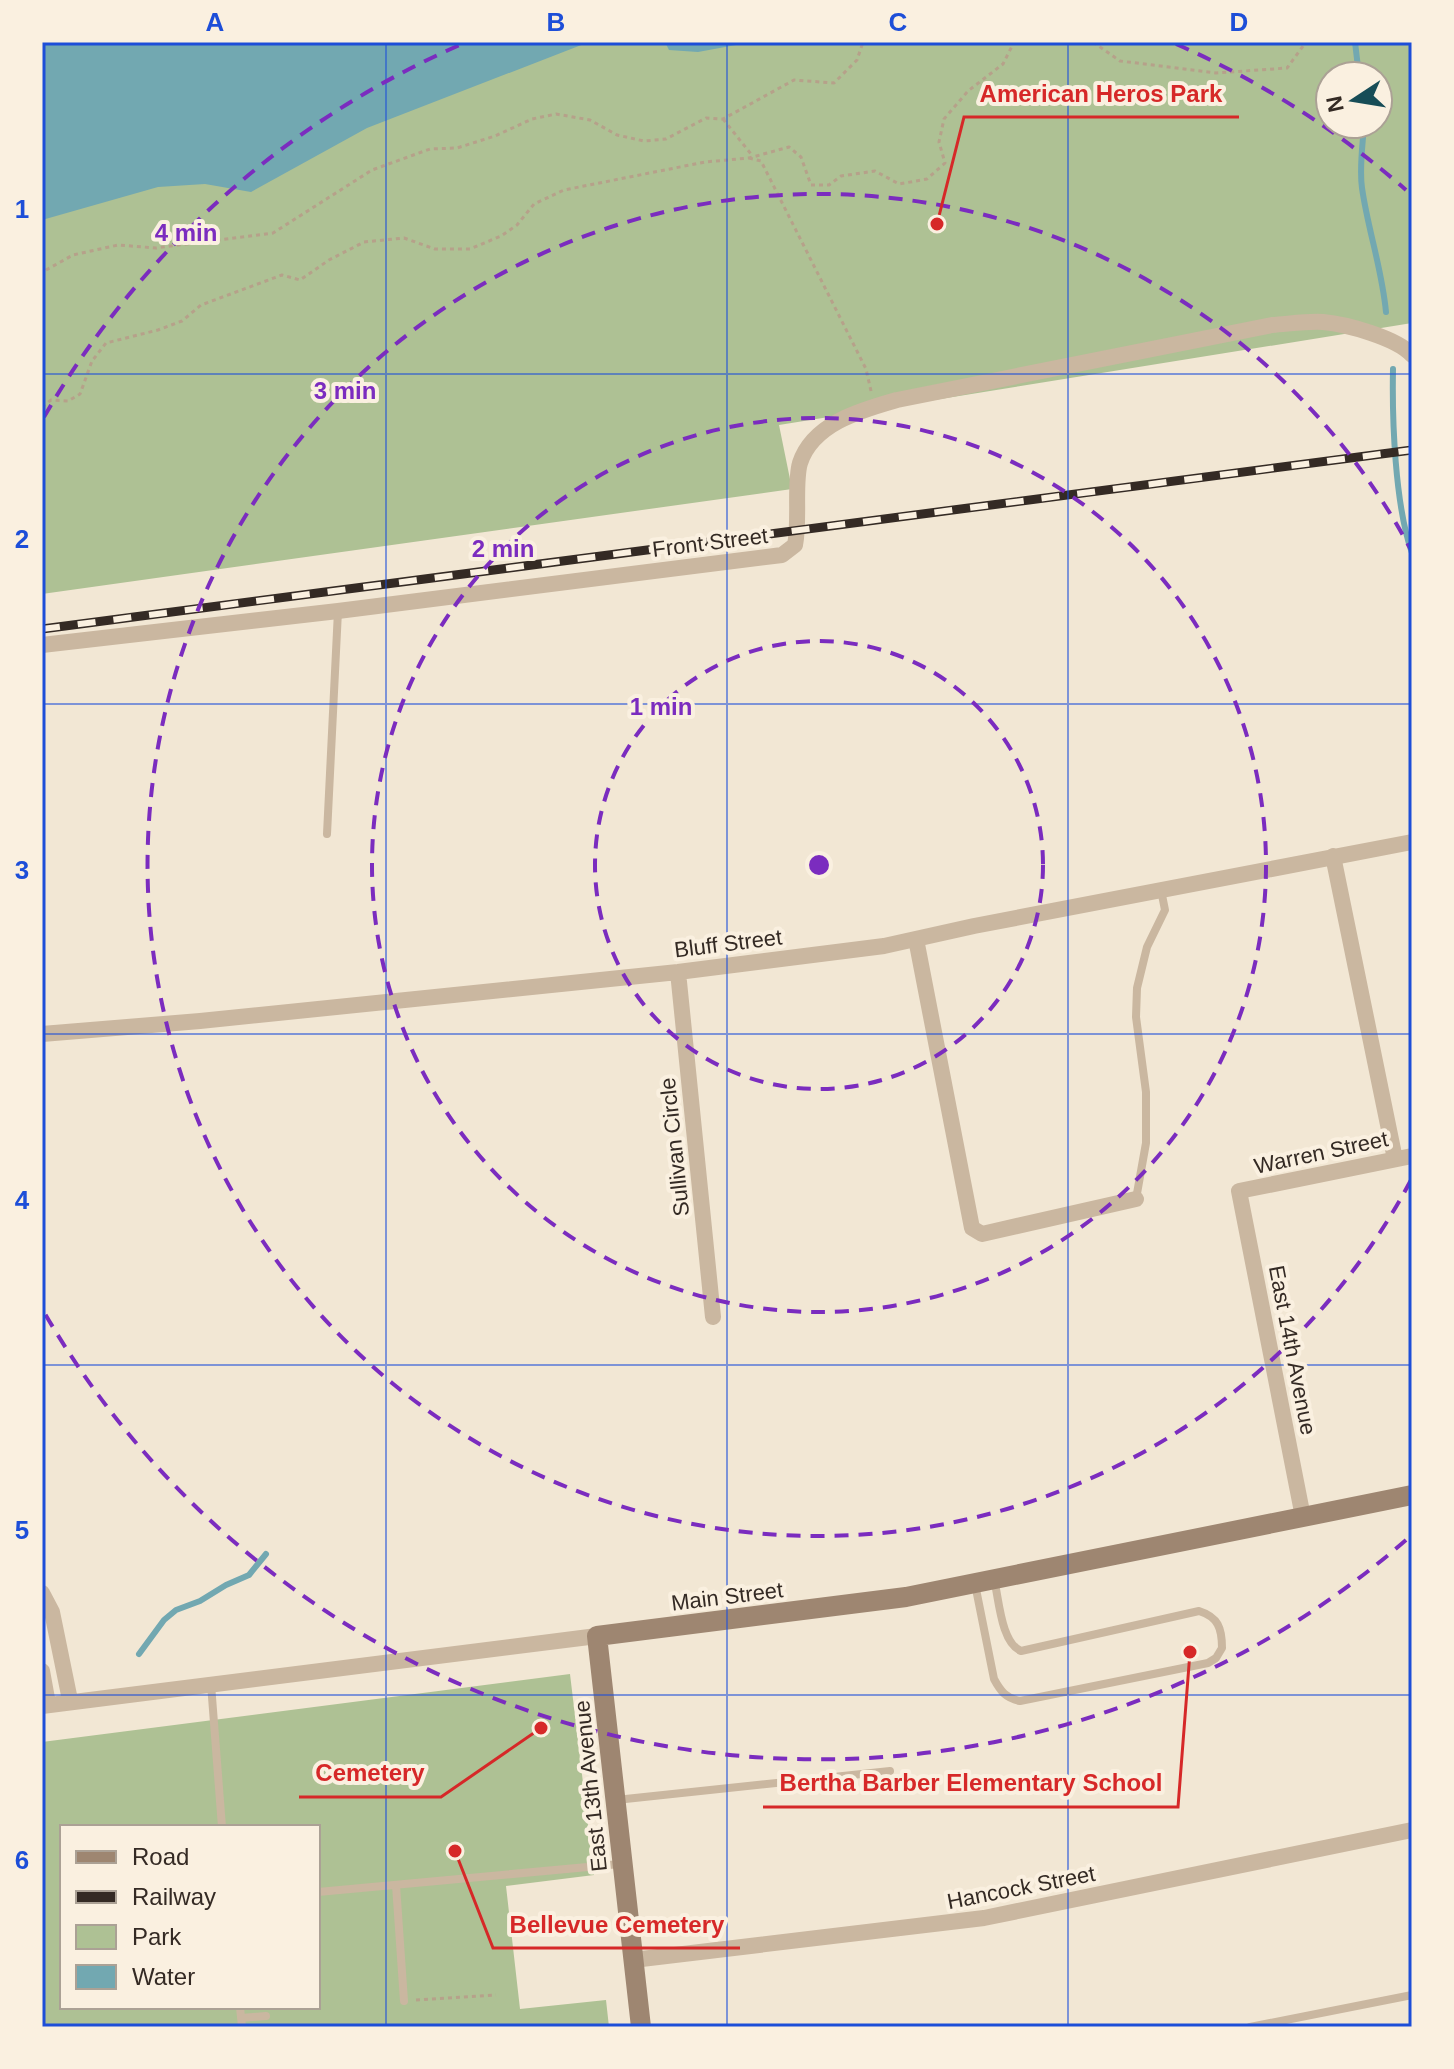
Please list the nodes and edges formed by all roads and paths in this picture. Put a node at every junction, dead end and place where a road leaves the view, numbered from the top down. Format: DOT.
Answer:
graph roads {
  1 [pos="863,42"];
  2 [pos="1014,42"];
  3 [pos="1093,42"];
  4 [pos="1306,42"];
  5 [pos="723,119"];
  6 [pos="751,157"];
  7 [pos="42,277"];
  8 [pos="1412,355"];
  9 [pos="874,406"];
  10 [pos="42,407"];
  11 [pos="338,611"];
  12 [pos="42,645"];
  13 [pos="327,834"];
  14 [pos="1412,842"];
  15 [pos="1333,856"];
  16 [pos="1161,890"];
  17 [pos="916,939"];
  18 [pos="678,972"];
  19 [pos="42,1034"];
  20 [pos="1404,1157"];
  21 [pos="1239,1191"];
  22 [pos="1136,1199"];
  23 [pos="713,1317"];
  24 [pos="1412,1495"];
  25 [pos="1303,1517"];
  26 [pos="984,1581"];
  27 [pos="42,1593"];
  28 [pos="597,1636"];
  29 [pos="42,1671"];
  30 [pos="211,1683"];
  31 [pos="70,1700"];
  32 [pos="45,1705"];
  33 [pos="890,1771"];
  34 [pos="615,1800"];
  35 [pos="222,1825"];
  36 [pos="1412,1830"];
  37 [pos="623,1863"];
  38 [pos="396,1885"];
  39 [pos="320,1892"];
  40 [pos="633,1960"];
  41 [pos="496,1995"];
  42 [pos="1412,1995"];
  43 [pos="416,2000"];
  44 [pos="404,2001"];
  45 [pos="266,2016"];
  46 [pos="241,2022"];
  47 [pos="641,2027"];
  48 [pos="1250,2027"];
  1 -- 5 [label="path"];
  2 -- 6 [label="path"];
  3 -- 4 [label="path"];
  5 -- 6 [label="path"];
  5 -- 7 [label="path"];
  6 -- 9 [label="path"];
  6 -- 10 [label="path"];
  8 -- 9 [label="street, Front Street"];
  9 -- 11 [label="street, Front Street"];
  11 -- 12 [label="street, Front Street"];
  11 -- 13 [label="lane"];
  14 -- 15 [label="street, Bluff Street"];
  15 -- 16 [label="street, Bluff Street"];
  15 -- 20 [label="street"];
  16 -- 17 [label="street, Bluff Street"];
  16 -- 22 [label="lane"];
  17 -- 18 [label="street, Bluff Street"];
  17 -- 22 [label="street"];
  18 -- 19 [label="street, Bluff Street"];
  18 -- 23 [label="street, Sullivan Circle"];
  20 -- 21 [label="street, Warren Street"];
  21 -- 25 [label="street, East 14th Avenue"];
  24 -- 25 [label="street, Main Street"];
  25 -- 26 [label="street, Main Street"];
  26 -- 26 [label="lane"];
  26 -- 28 [label="street, Main Street"];
  27 -- 31 [label="street"];
  28 -- 30 [label="street, Main Street"];
  28 -- 34 [label="street, East 13th Avenue"];
  29 -- 32 [label="street"];
  30 -- 31 [label="street, Main Street"];
  30 -- 35 [label="lane"];
  31 -- 32 [label="street, Main Street"];
  33 -- 34 [label="lane"];
  34 -- 37 [label="street, East 13th Avenue"];
  36 -- 40 [label="street, Hancock Street"];
  37 -- 38 [label="lane"];
  37 -- 40 [label="street, East 13th Avenue"];
  38 -- 39 [label="lane"];
  38 -- 44 [label="lane"];
  40 -- 47 [label="street, East 13th Avenue"];
  41 -- 43 [label="path"];
  42 -- 48 [label="lane"];
  45 -- 46 [label="lane"];
}
